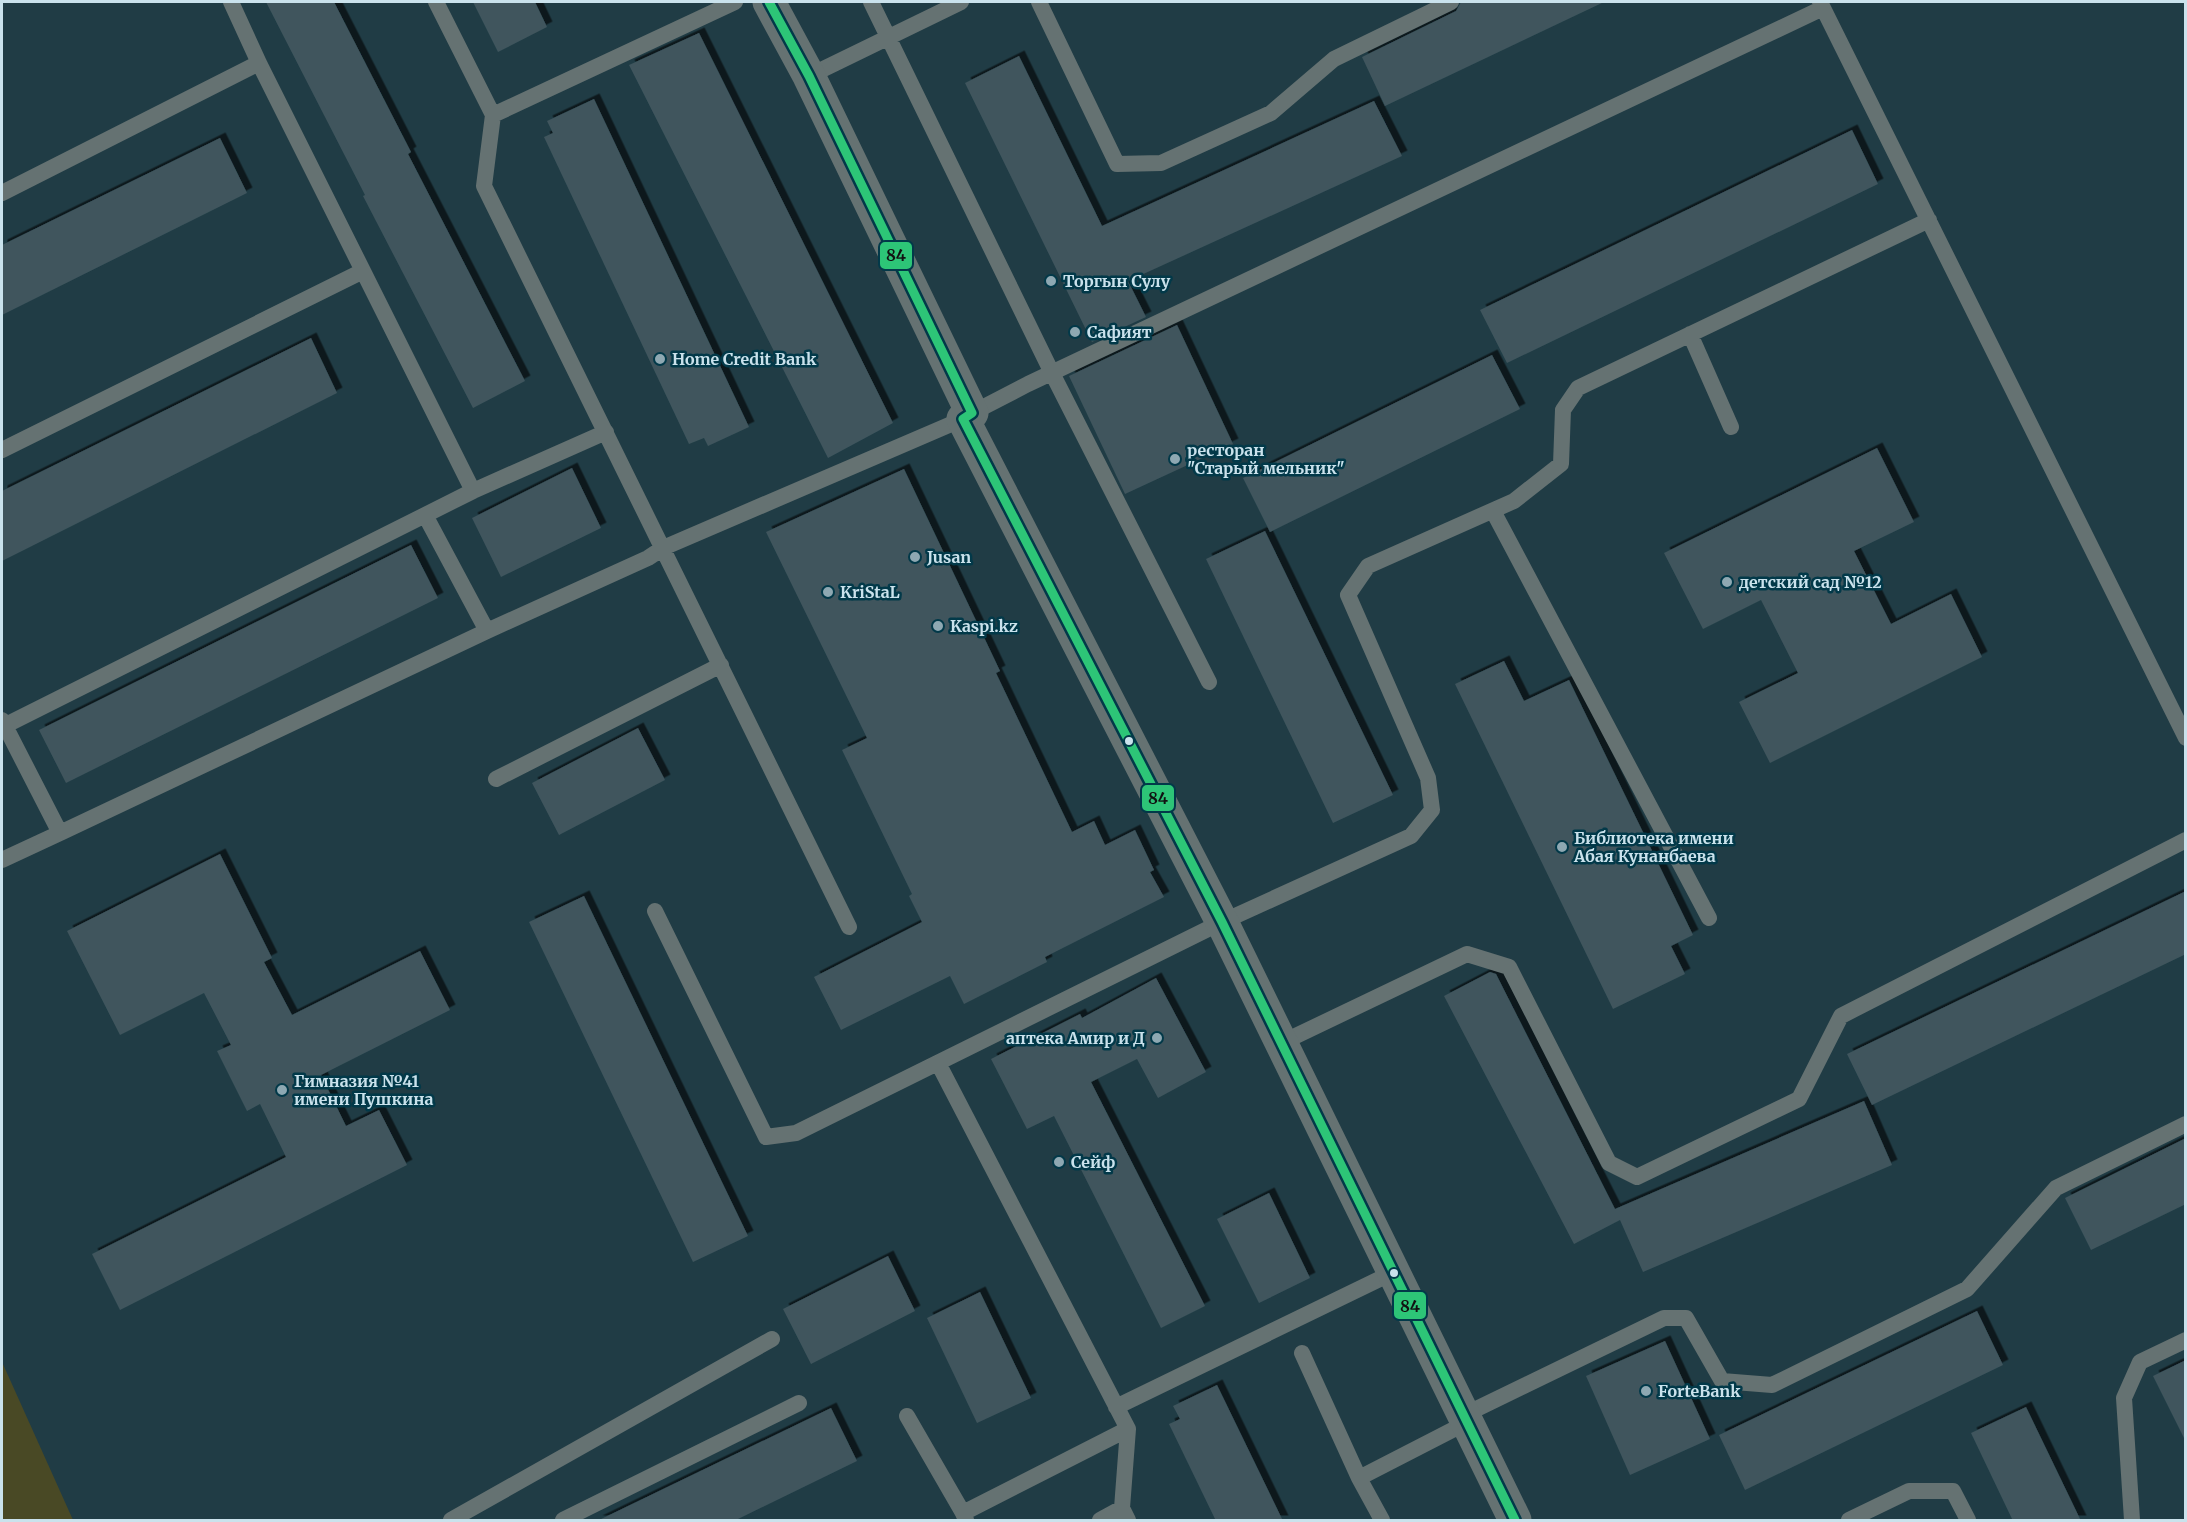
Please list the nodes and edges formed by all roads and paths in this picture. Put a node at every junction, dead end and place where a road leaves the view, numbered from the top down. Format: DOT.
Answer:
graph roads {
  1 [pos="231,2"];
  2 [pos="435,2"];
  3 [pos="735,2"];
  4 [pos="769,2"];
  5 [pos="871,2"];
  6 [pos="961,2"];
  7 [pos="1039,2"];
  8 [pos="1451,2"];
  9 [pos="1822,5"];
  10 [pos="887,38"];
  11 [pos="259,63"];
  12 [pos="809,76"];
  13 [pos="493,115"];
  14 [pos="2,193"];
  15 [pos="1929,220"];
  16 [pos="363,271"];
  17 [pos="1690,334"];
  18 [pos="1052,373"];
  19 [pos="968,416"];
  20 [pos="1731,427"];
  21 [pos="606,432"];
  22 [pos="2,450"];
  23 [pos="473,491"];
  24 [pos="1493,511"];
  25 [pos="425,515"];
  26 [pos="663,548"];
  27 [pos="487,632"];
  28 [pos="721,665"];
  29 [pos="1209,682"];
  30 [pos="3,723"];
  31 [pos="2186,738"];
  32 [pos="496,779"];
  33 [pos="60,833"];
  34 [pos="2186,840"];
  35 [pos="2,860"];
  36 [pos="656,911"];
  37 [pos="1709,918"];
  38 [pos="1222,922"];
  39 [pos="849,927"];
  40 [pos="1281,1043"];
  41 [pos="938,1063"];
  42 [pos="2186,1124"];
  43 [pos="1394,1272"];
  44 [pos="772,1340"];
  45 [pos="2186,1340"];
  46 [pos="1302,1353"];
  47 [pos="799,1403"];
  48 [pos="1116,1407"];
  49 [pos="908,1416"];
  50 [pos="1465,1419"];
  51 [pos="1128,1429"];
  52 [pos="1359,1478"];
  53 [pos="1125,1514"];
  54 [pos="965,1517"];
  55 [pos="451,1521"];
  56 [pos="563,1521"];
  57 [pos="1100,1521"];
  58 [pos="1382,1521"];
  59 [pos="1515,1521"];
  60 [pos="1849,1521"];
  61 [pos="1968,1521"];
  62 [pos="2132,1521"];
  1 -- 11 [label="lane"];
  2 -- 13 [label="lane"];
  3 -- 13 [label="lane"];
  4 -- 12 [label="street"];
  5 -- 10 [label="lane"];
  6 -- 10 [label="lane"];
  7 -- 8 [label="lane"];
  9 -- 15 [label="lane"];
  9 -- 18 [label="lane"];
  10 -- 12 [label="lane"];
  10 -- 18 [label="lane"];
  11 -- 14 [label="lane"];
  11 -- 16 [label="lane"];
  12 -- 19 [label="street"];
  13 -- 21 [label="lane"];
  15 -- 17 [label="lane"];
  15 -- 31 [label="lane"];
  16 -- 22 [label="lane"];
  16 -- 23 [label="lane"];
  17 -- 20 [label="lane"];
  17 -- 24 [label="lane"];
  18 -- 19 [label="lane"];
  18 -- 29 [label="lane"];
  19 -- 26 [label="lane"];
  19 -- 38 [label="street"];
  21 -- 23 [label="lane"];
  21 -- 26 [label="lane"];
  23 -- 25 [label="lane"];
  24 -- 37 [label="lane"];
  24 -- 38 [label="lane"];
  25 -- 27 [label="lane"];
  25 -- 30 [label="lane"];
  26 -- 27 [label="lane"];
  26 -- 28 [label="lane"];
  27 -- 33 [label="lane"];
  28 -- 32 [label="lane"];
  28 -- 39 [label="lane"];
  30 -- 33 [label="lane"];
  33 -- 35 [label="lane"];
  34 -- 40 [label="lane"];
  36 -- 41 [label="lane"];
  38 -- 40 [label="street"];
  38 -- 41 [label="lane"];
  40 -- 43 [label="street"];
  41 -- 48 [label="lane"];
  42 -- 50 [label="lane"];
  43 -- 48 [label="lane"];
  43 -- 50 [label="street"];
  44 -- 55 [label="lane"];
  45 -- 62 [label="lane"];
  46 -- 52 [label="lane"];
  47 -- 56 [label="lane"];
  48 -- 51 [label="lane"];
  49 -- 54 [label="lane"];
  50 -- 52 [label="lane"];
  50 -- 59 [label="street"];
  51 -- 53 [label="lane"];
  51 -- 54 [label="lane"];
  52 -- 58 [label="lane"];
  53 -- 57 [label="lane"];
  60 -- 61 [label="lane"];
}
